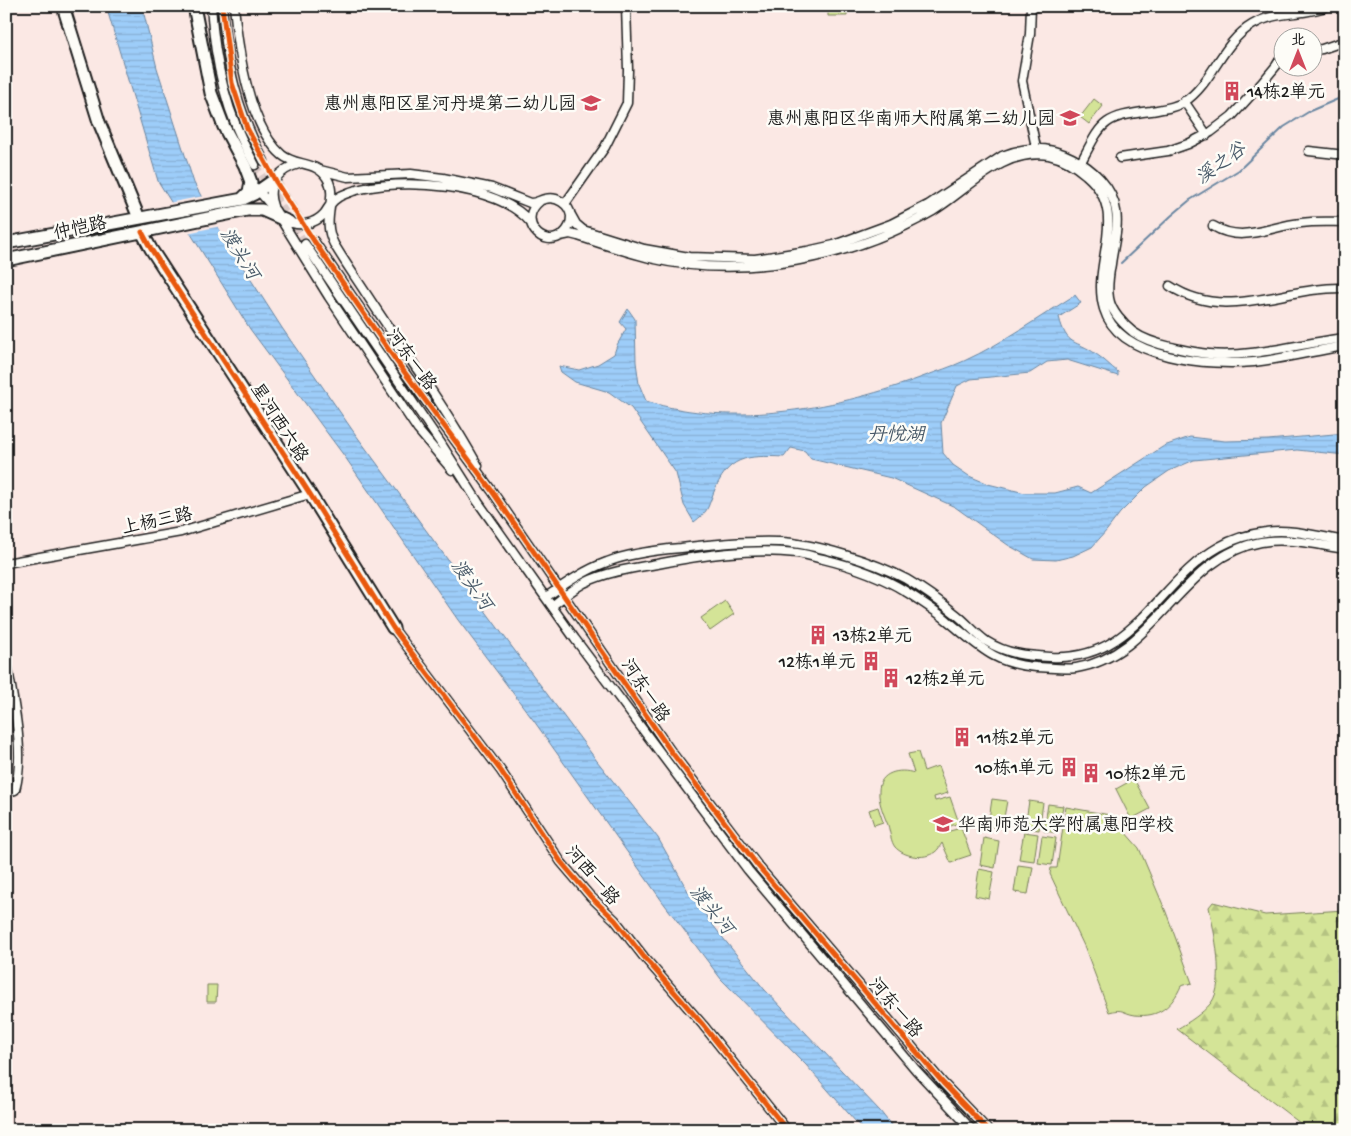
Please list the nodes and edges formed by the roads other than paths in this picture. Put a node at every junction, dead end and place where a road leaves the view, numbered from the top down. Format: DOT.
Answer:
graph roads {
  1 [pos="63,6"];
  2 [pos="194,6"];
  3 [pos="211,6"];
  4 [pos="222,6"];
  5 [pos="234,6"];
  6 [pos="626,6"];
  7 [pos="1031,6"];
  8 [pos="1328,6"];
  9 [pos="1345,42"];
  10 [pos="1324,48"];
  11 [pos="1274,68"];
  12 [pos="1184,102"];
  13 [pos="1207,134"];
  14 [pos="1309,151"];
  15 [pos="1037,152"];
  16 [pos="1345,155"];
  17 [pos="1120,158"];
  18 [pos="264,161"];
  19 [pos="299,164"];
  20 [pos="250,165"];
  21 [pos="1079,165"];
  22 [pos="319,169"];
  23 [pos="274,180"];
  24 [pos="259,192"];
  25 [pos="242,199"];
  26 [pos="540,201"];
  27 [pos="565,204"];
  28 [pos="329,205"];
  29 [pos="281,216"];
  30 [pos="571,216"];
  31 [pos="138,218"];
  32 [pos="1345,222"];
  33 [pos="531,224"];
  34 [pos="1213,226"];
  35 [pos="142,232"];
  36 [pos="560,236"];
  37 [pos="314,241"];
  38 [pos="6,243"];
  39 [pos="305,244"];
  40 [pos="6,260"];
  41 [pos="1170,286"];
  42 [pos="1345,288"];
  43 [pos="1345,338"];
  44 [pos="1345,348"];
  45 [pos="470,490"];
  46 [pos="492,491"];
  47 [pos="310,494"];
  48 [pos="1345,541"];
  49 [pos="1345,549"];
  50 [pos="6,563"];
  51 [pos="560,588"];
  52 [pos="565,596"];
  53 [pos="546,598"];
  54 [pos="552,606"];
  55 [pos="393,628"];
  56 [pos="6,657"];
  57 [pos="6,792"];
  58 [pos="786,1130"];
  59 [pos="972,1130"];
  60 [pos="988,1130"];
  1 -- 31 [label="street"];
  2 -- 20 [label="street"];
  3 -- 20 [label="street"];
  4 -- 18 [label="street"];
  5 -- 19 [label="street"];
  6 -- 27 [label="street"];
  7 -- 15 [label="street"];
  8 -- 12 [label="street"];
  9 -- 10 [label="street"];
  11 -- 13 [label="street"];
  12 -- 13 [label="street"];
  12 -- 21 [label="street"];
  13 -- 17 [label="street"];
  14 -- 16 [label="street"];
  15 -- 21 [label="street"];
  15 -- 30 [label="street"];
  15 -- 36 [label="street"];
  19 -- 22 [label="street"];
  19 -- 23 [label="street"];
  20 -- 24 [label="street"];
  20 -- 25 [label="street"];
  21 -- 43 [label="street"];
  21 -- 44 [label="street"];
  22 -- 26 [label="street"];
  22 -- 28 [label="street"];
  23 -- 24 [label="street"];
  23 -- 29 [label="street"];
  24 -- 25 [label="street"];
  24 -- 29 [label="street"];
  25 -- 31 [label="street, 仲恺路"];
  26 -- 27 [label="street"];
  26 -- 33 [label="street"];
  27 -- 30 [label="street"];
  28 -- 29 [label="street"];
  28 -- 33 [label="street"];
  28 -- 46 [label="street"];
  29 -- 35 [label="street, 仲恺路"];
  29 -- 45 [label="street"];
  30 -- 36 [label="street"];
  31 -- 38 [label="street, 仲恺路"];
  32 -- 34 [label="street"];
  33 -- 36 [label="street"];
  35 -- 40 [label="street, 仲恺路"];
  35 -- 47 [label="street, 星河西六路"];
  37 -- 46 [label="street, 河东一路"];
  39 -- 45 [label="street, 河东一路"];
  41 -- 42 [label="street"];
  45 -- 53 [label="street, 河东一路"];
  46 -- 51 [label="street, 河东一路"];
  47 -- 50 [label="street, 上杨三路"];
  47 -- 55 [label="street, 星河西六路"];
  48 -- 51 [label="street"];
  49 -- 52 [label="street"];
  51 -- 52 [label="street, 河东一路"];
  51 -- 53 [label="street"];
  52 -- 54 [label="street"];
  52 -- 60 [label="street, 河东一路"];
  53 -- 54 [label="street, 河东一路"];
  54 -- 59 [label="street, 河东一路"];
  55 -- 58 [label="street, 河西一路"];
  56 -- 57 [label="street"];
}
